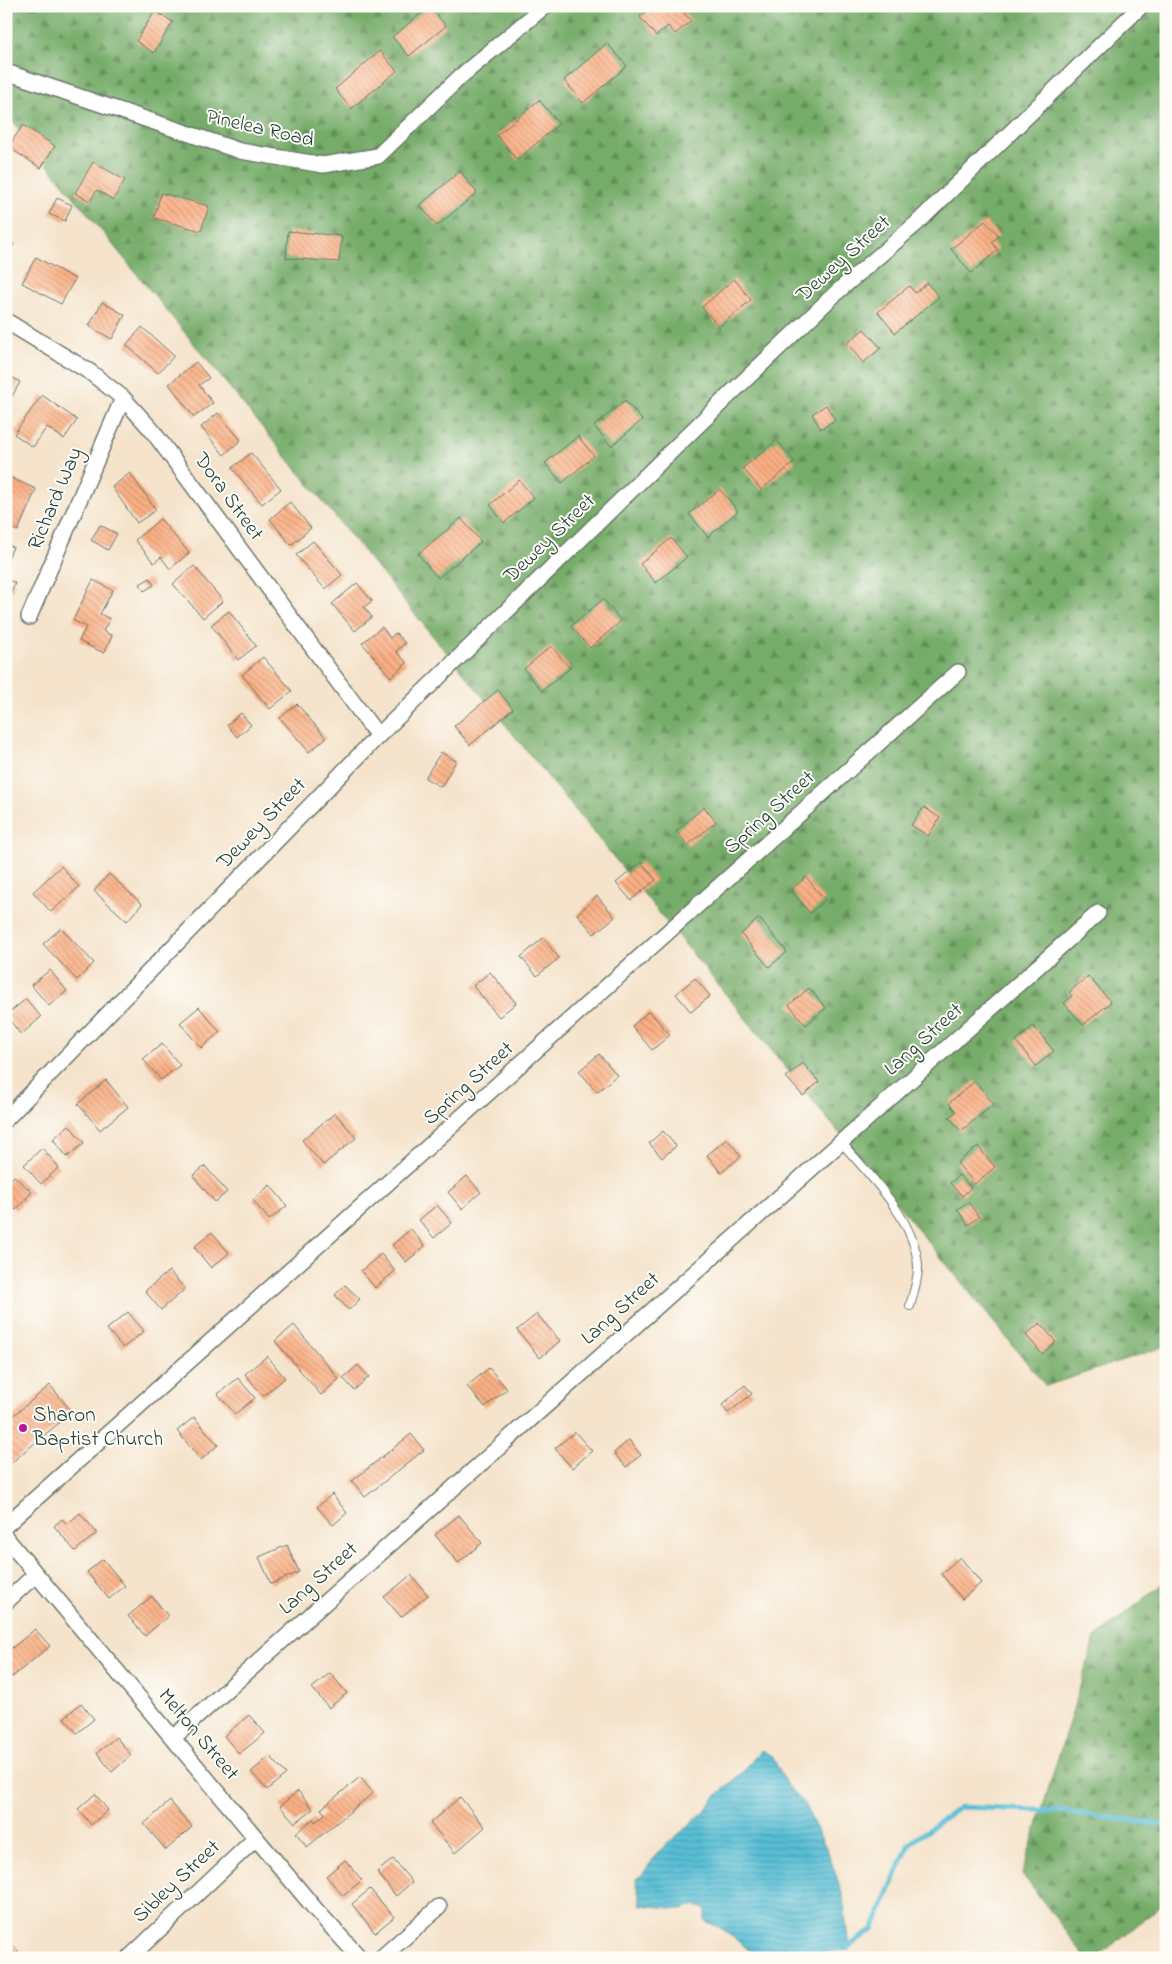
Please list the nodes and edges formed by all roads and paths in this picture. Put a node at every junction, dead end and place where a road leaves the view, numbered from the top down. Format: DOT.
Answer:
graph roads {
  1 [pos="546,6"];
  2 [pos="1141,6"];
  3 [pos="6,72"];
  4 [pos="6,322"];
  5 [pos="123,398"];
  6 [pos="29,617"];
  7 [pos="958,672"];
  8 [pos="378,736"];
  9 [pos="1098,913"];
  10 [pos="6,1119"];
  11 [pos="841,1142"];
  12 [pos="910,1306"];
  13 [pos="6,1525"];
  14 [pos="6,1538"];
  15 [pos="36,1574"];
  16 [pos="6,1602"];
  17 [pos="173,1738"];
  18 [pos="256,1838"];
  19 [pos="439,1907"];
  20 [pos="128,1958"];
  21 [pos="360,1958"];
  22 [pos="381,1958"];
  1 -- 3 [label="street, Pinelea Road"];
  2 -- 8 [label="street, Dewey Street"];
  4 -- 5 [label="street, Dora Street"];
  5 -- 6 [label="street, Richard Way"];
  5 -- 8 [label="street, Dora Street"];
  7 -- 13 [label="street, Spring Street"];
  8 -- 10 [label="street, Dewey Street"];
  9 -- 11 [label="street, Lang Street"];
  11 -- 12 [label="lane"];
  11 -- 17 [label="street, Lang Street"];
  14 -- 15 [label="street, Melton Street"];
  15 -- 16 [label="street"];
  15 -- 17 [label="street, Melton Street"];
  17 -- 18 [label="street, Melton Street"];
  18 -- 20 [label="street, Sibley Street"];
  18 -- 21 [label="street, Melton Street"];
  19 -- 22 [label="street"];
}
